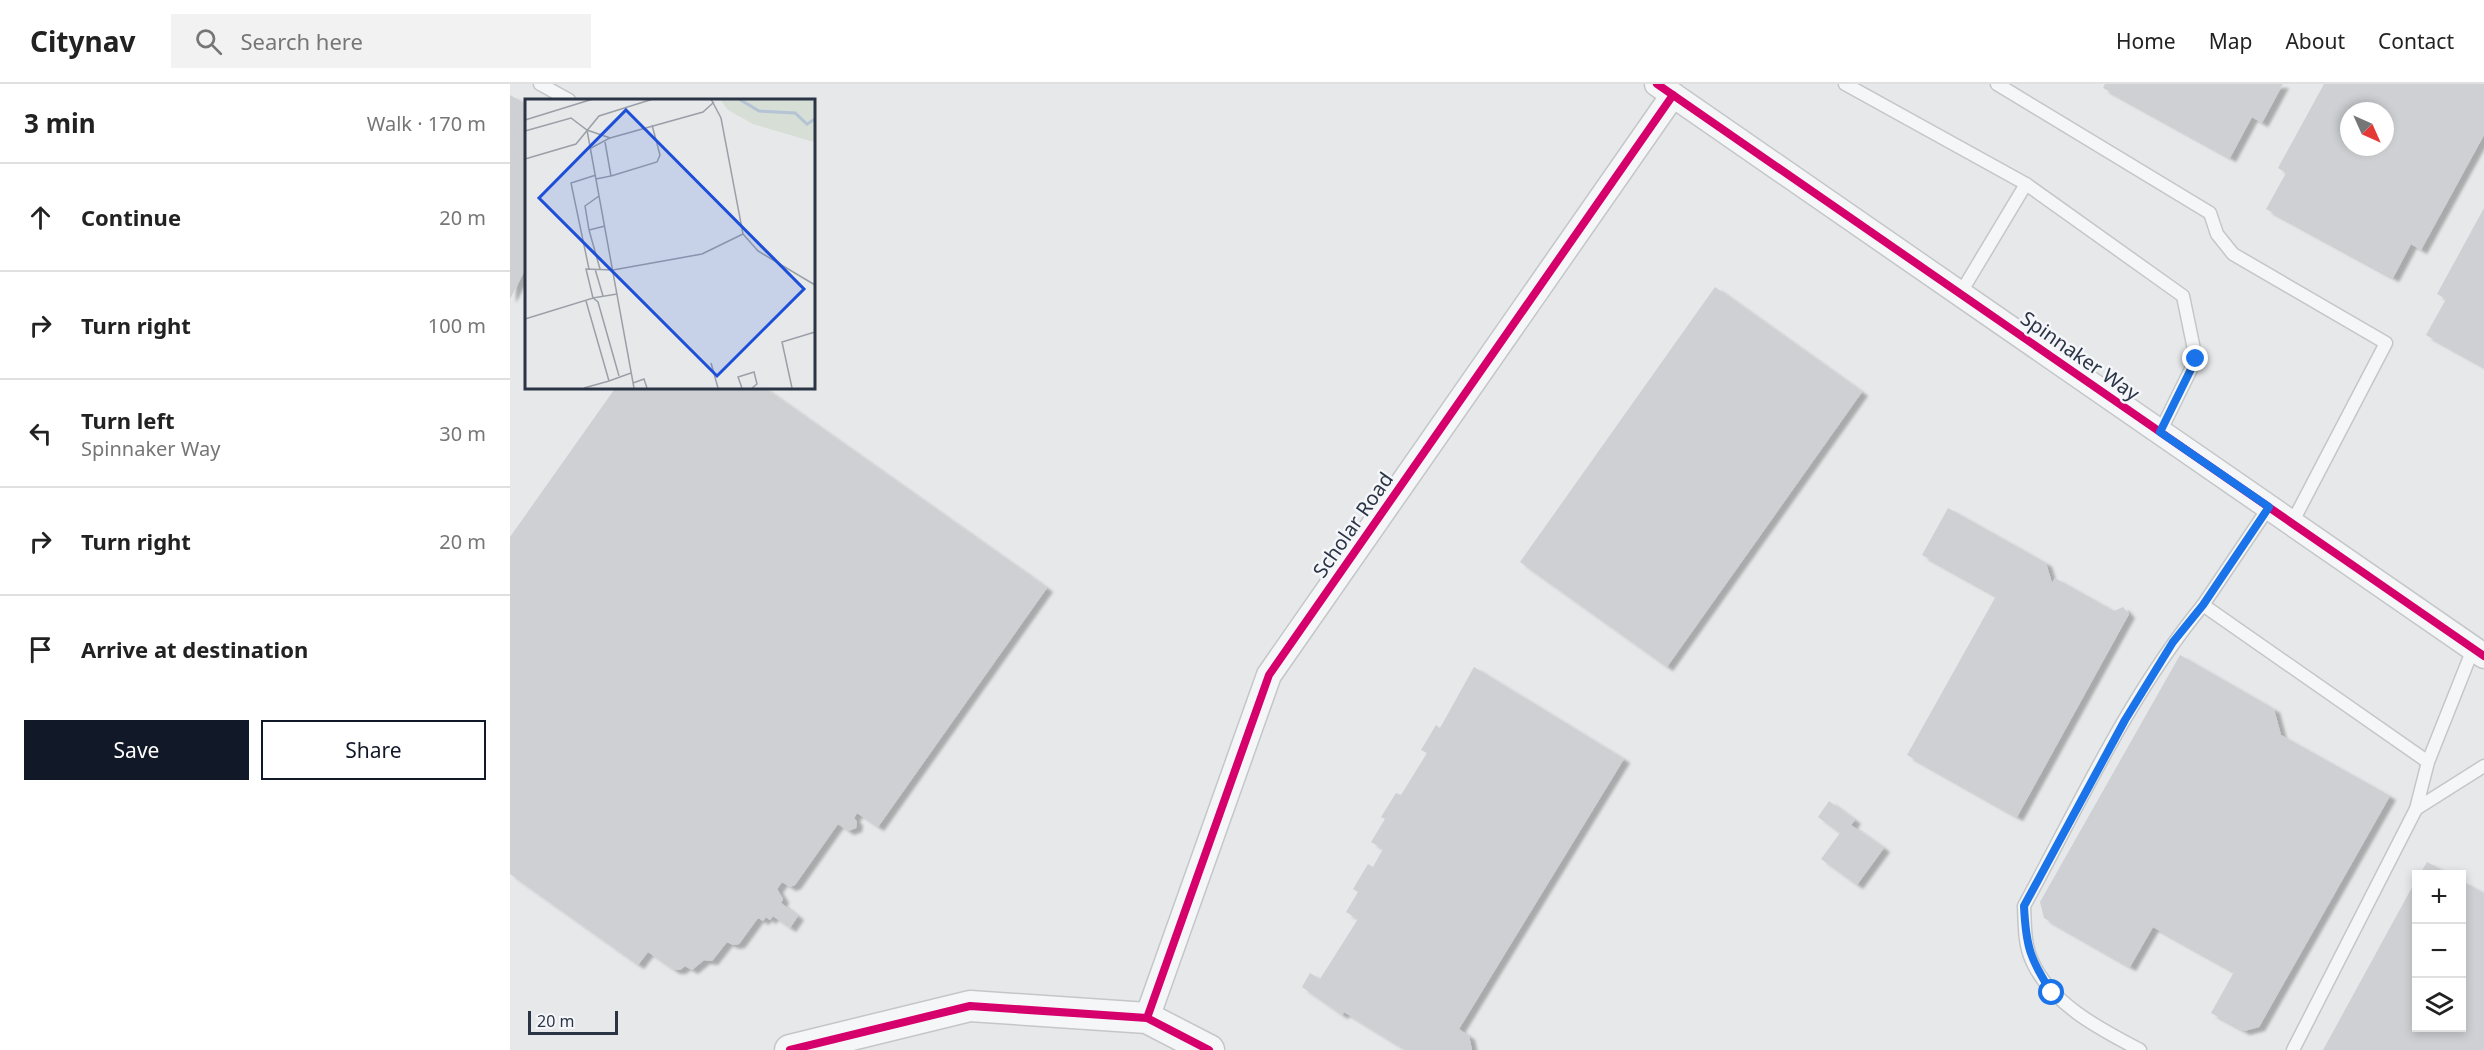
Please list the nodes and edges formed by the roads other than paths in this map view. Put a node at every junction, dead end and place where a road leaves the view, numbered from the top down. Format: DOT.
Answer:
graph roads {
  1 [pos="540,84"];
  2 [pos="1845,84"];
  3 [pos="1997,84"];
  4 [pos="1672,88"];
  5 [pos="567,99"];
  6 [pos="2026,184"];
  7 [pos="1960,294"];
  8 [pos="2160,432"];
  9 [pos="2269,507"];
  10 [pos="2292,523"];
  11 [pos="2203,605"];
  12 [pos="2479,652"];
  13 [pos="2428,762"];
  14 [pos="2484,766"];
  15 [pos="2416,809"];
  16 [pos="1147,1018"];
  17 [pos="790,1050"];
  18 [pos="1209,1050"];
  19 [pos="2140,1050"];
  20 [pos="2293,1050"];
  1 -- 5 [label="lane"];
  2 -- 6 [label="lane"];
  3 -- 10 [label="lane"];
  4 -- 7 [label="street, Spinnaker Way"];
  4 -- 16 [label="street, Scholar Road"];
  6 -- 7 [label="lane"];
  6 -- 8 [label="lane"];
  7 -- 8 [label="street, Spinnaker Way"];
  8 -- 9 [label="street, Spinnaker Way"];
  9 -- 10 [label="street, Spinnaker Way"];
  9 -- 11 [label="lane"];
  10 -- 12 [label="street, Spinnaker Way"];
  11 -- 13 [label="lane"];
  11 -- 19 [label="lane"];
  12 -- 13 [label="lane"];
  13 -- 15 [label="lane"];
  14 -- 15 [label="lane"];
  15 -- 20 [label="lane"];
  16 -- 17 [label="street"];
  16 -- 18 [label="street"];
}
